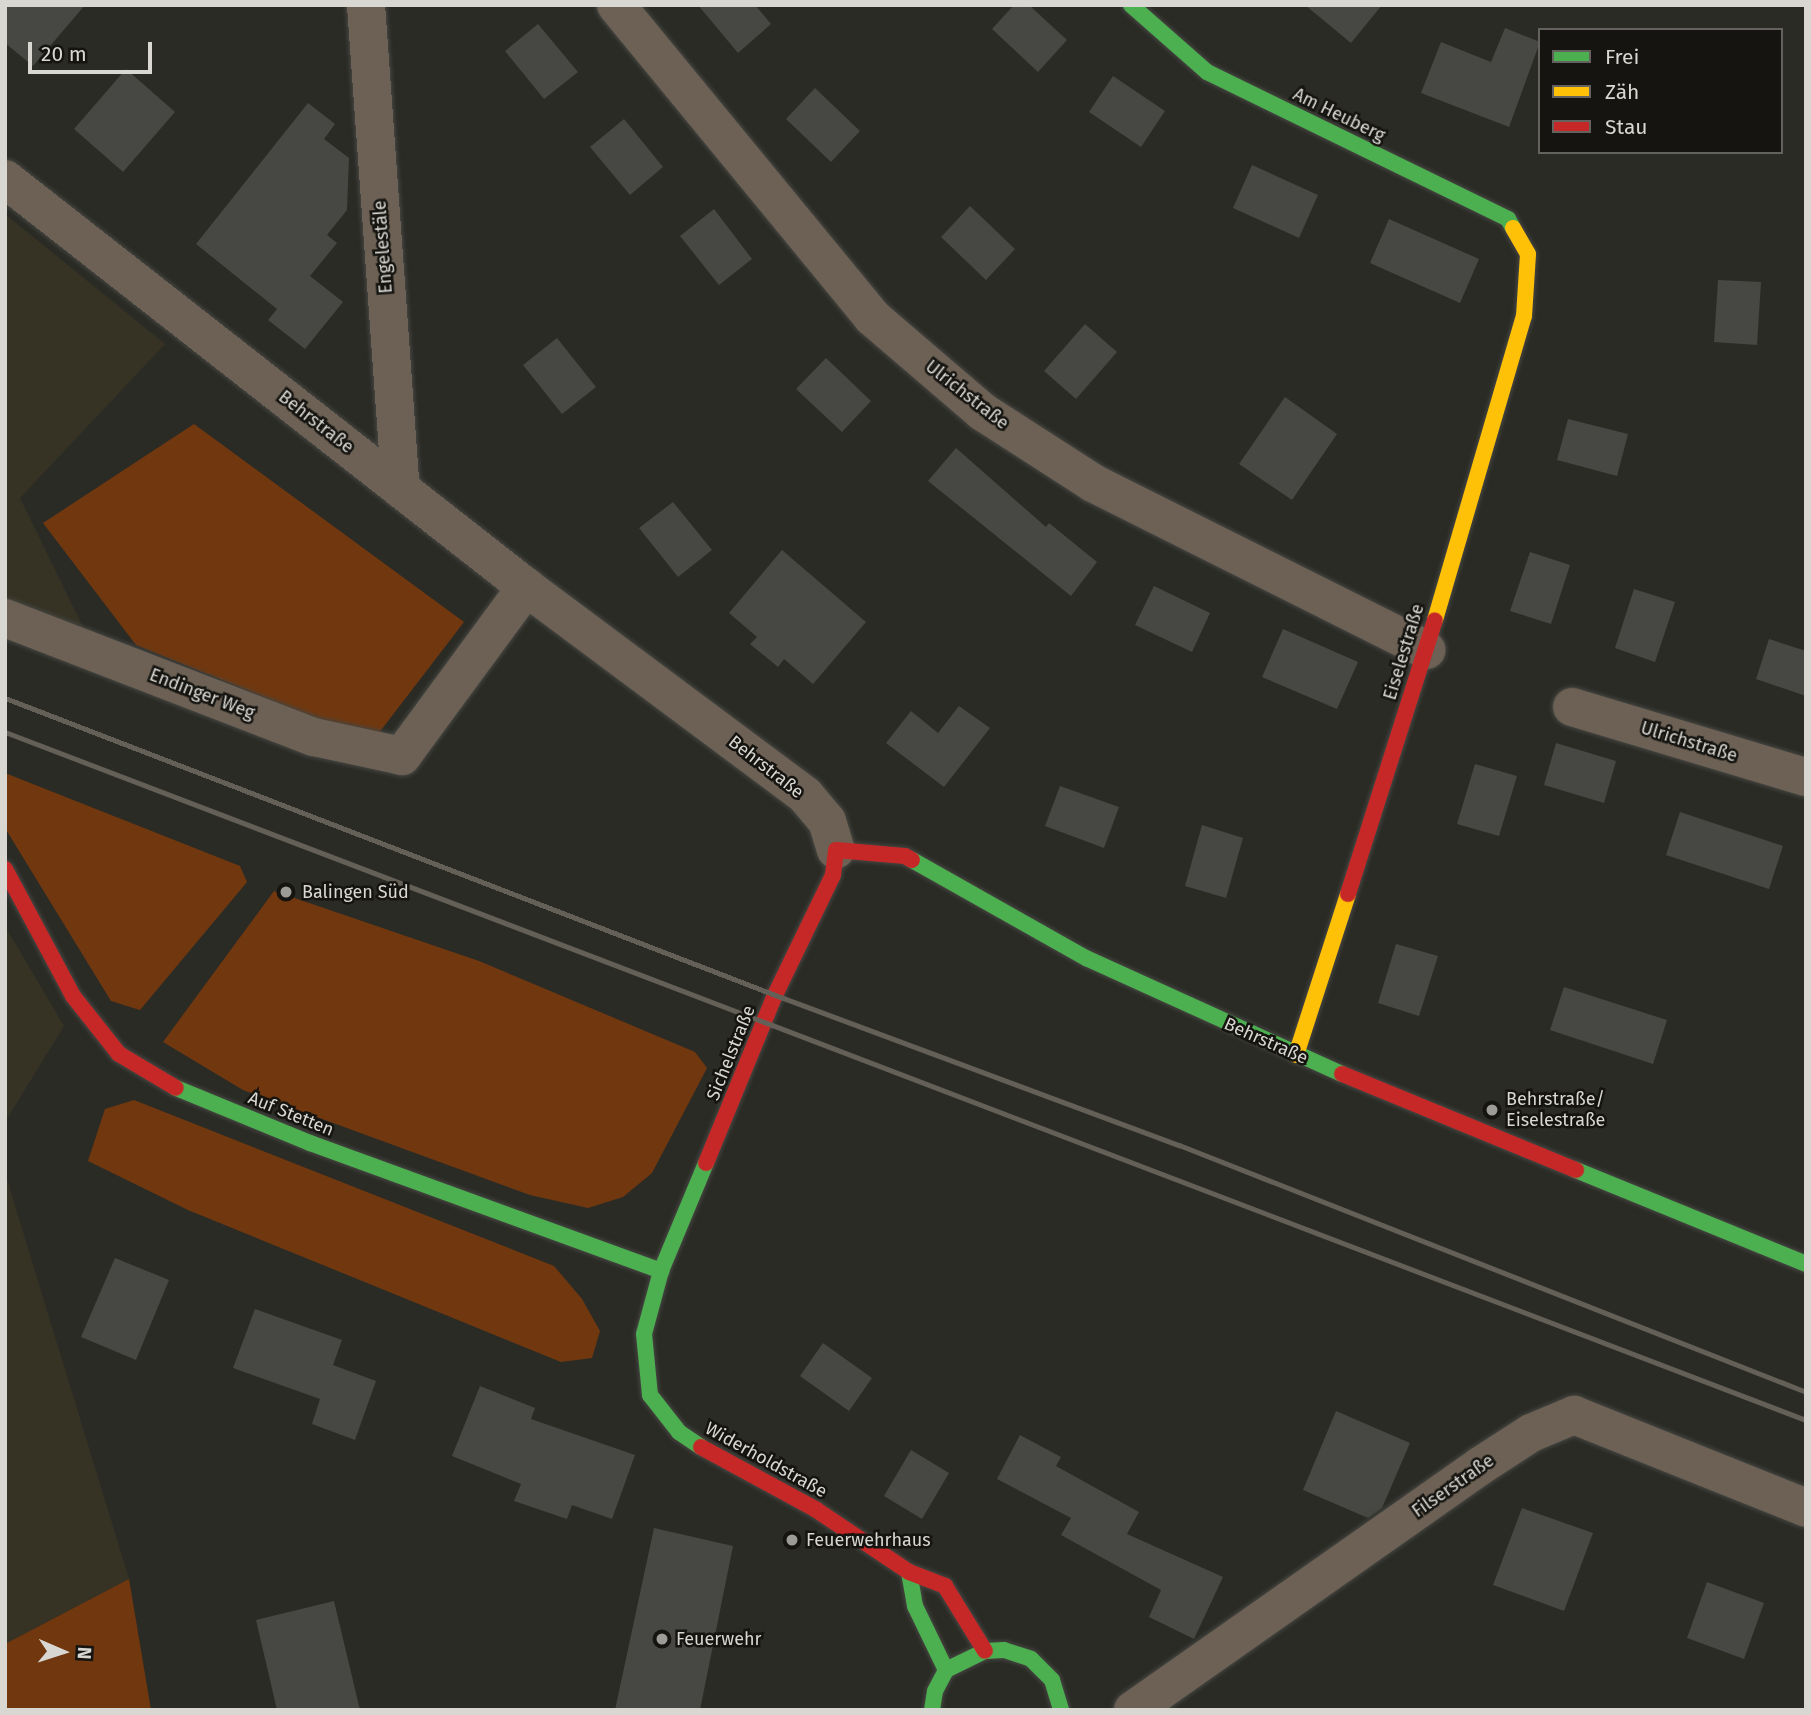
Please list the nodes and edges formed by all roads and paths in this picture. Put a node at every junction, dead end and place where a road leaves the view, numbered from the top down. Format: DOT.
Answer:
graph roads {
  1 [pos="366,5"];
  2 [pos="616,5"];
  3 [pos="1131,5"];
  4 [pos="5,179"];
  5 [pos="1528,254"];
  6 [pos="401,489"];
  7 [pos="526,587"];
  8 [pos="5,618"];
  9 [pos="1426,650"];
  10 [pos="1572,707"];
  11 [pos="1806,777"];
  12 [pos="836,850"];
  13 [pos="5,869"];
  14 [pos="1296,1055"];
  15 [pos="1806,1264"];
  16 [pos="661,1271"];
  17 [pos="1806,1508"];
  18 [pos="909,1572"];
  19 [pos="985,1651"];
  20 [pos="946,1670"];
  21 [pos="932,1710"];
  22 [pos="1061,1710"];
  23 [pos="1133,1710"];
  1 -- 6 [label="street, Engelestäle"];
  2 -- 9 [label="street, Ulrichstraße"];
  3 -- 5 [label="street, Am Heuberg"];
  4 -- 6 [label="street, Behrstraße"];
  5 -- 9 [label="street, Eiselestraße"];
  6 -- 7 [label="street, Behrstraße"];
  7 -- 8 [label="street, Endinger Weg"];
  7 -- 12 [label="street, Behrstraße"];
  9 -- 14 [label="street, Eiselestraße"];
  10 -- 11 [label="street, Ulrichstraße"];
  12 -- 14 [label="street, Behrstraße"];
  12 -- 16 [label="street, Sichelstraße"];
  13 -- 16 [label="street, Auf Stetten"];
  14 -- 15 [label="street, Behrstraße"];
  16 -- 18 [label="street, Widerholdstraße"];
  17 -- 23 [label="street, Filserstraße"];
  18 -- 19 [label="street, Widerholdstraße"];
  18 -- 20 [label="street"];
  19 -- 20 [label="street"];
  19 -- 22 [label="street"];
  20 -- 21 [label="street"];
}
